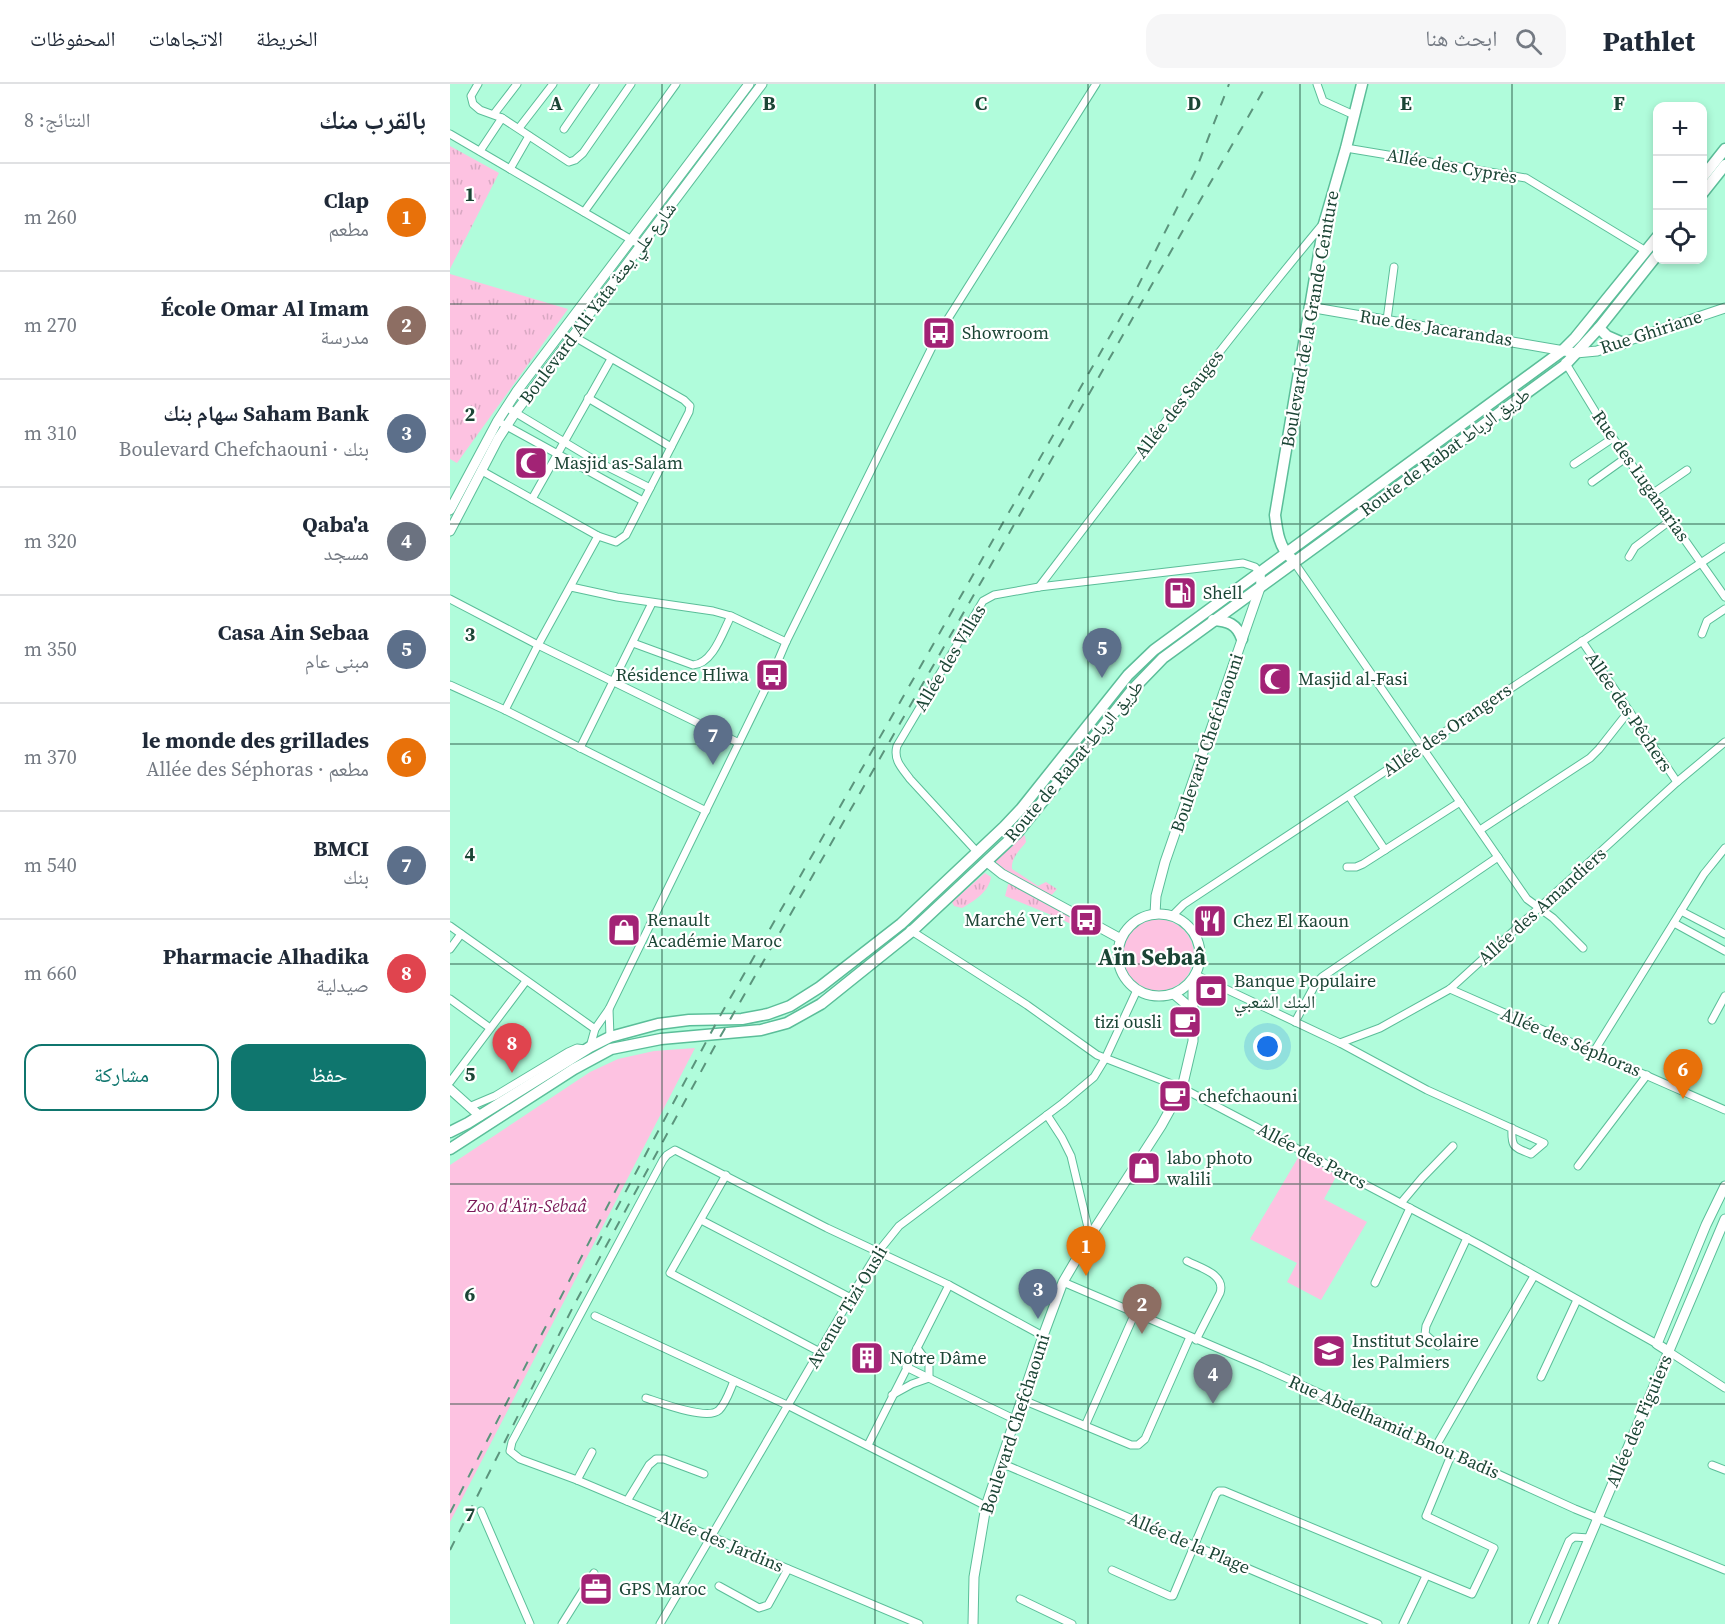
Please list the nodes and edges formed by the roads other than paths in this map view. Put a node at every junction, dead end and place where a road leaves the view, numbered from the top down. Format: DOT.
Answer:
graph roads {
  1 [pos="478,84"];
  2 [pos="517,84"];
  3 [pos="553,84"];
  4 [pos="595,84"];
  5 [pos="631,84"];
  6 [pos="675,84"];
  7 [pos="749,84"];
  8 [pos="762,84"];
  9 [pos="1096,84"];
  10 [pos="1317,84"];
  11 [pos="1362,84"];
  12 [pos="494,114"];
  13 [pos="1354,115"];
  14 [pos="502,118"];
  15 [pos="519,128"];
  16 [pos="564,129"];
  17 [pos="450,134"];
  18 [pos="529,136"];
  19 [pos="1346,148"];
  20 [pos="1725,149"];
  21 [pos="480,151"];
  22 [pos="1725,165"];
  23 [pos="510,169"];
  24 [pos="684,172"];
  25 [pos="1707,172"];
  26 [pos="693,178"];
  27 [pos="1707,188"];
  28 [pos="584,212"];
  29 [pos="1324,224"];
  30 [pos="632,240"];
  31 [pos="1653,242"];
  32 [pos="642,246"];
  33 [pos="1646,251"];
  34 [pos="1653,260"];
  35 [pos="1394,267"];
  36 [pos="1309,307"];
  37 [pos="1725,308"];
  38 [pos="1387,320"];
  39 [pos="1599,328"];
  40 [pos="573,336"];
  41 [pos="1623,342"];
  42 [pos="1562,351"];
  43 [pos="1576,353"];
  44 [pos="611,358"];
  45 [pos="1565,365"];
  46 [pos="588,398"];
  47 [pos="511,410"];
  48 [pos="502,424"];
  49 [pos="1613,438"];
  50 [pos="564,442"];
  51 [pos="671,447"];
  52 [pos="557,454"];
  53 [pos="1627,458"];
  54 [pos="1574,464"];
  55 [pos="1687,470"];
  56 [pos="482,471"];
  57 [pos="1592,482"];
  58 [pos="650,488"];
  59 [pos="1652,494"];
  60 [pos="532,499"];
  61 [pos="644,501"];
  62 [pos="450,510"];
  63 [pos="1671,520"];
  64 [pos="450,531"];
  65 [pos="598,536"];
  66 [pos="1725,547"];
  67 [pos="1629,557"];
  68 [pos="1290,558"];
  69 [pos="1701,563"];
  70 [pos="1260,573"];
  71 [pos="1261,585"];
  72 [pos="571,587"];
  73 [pos="1039,587"];
  74 [pos="1725,597"];
  75 [pos="450,599"];
  76 [pos="652,603"];
  77 [pos="1725,609"];
  78 [pos="731,616"];
  79 [pos="1213,620"];
  80 [pos="1702,634"];
  81 [pos="1242,639"];
  82 [pos="1582,641"];
  83 [pos="786,642"];
  84 [pos="633,643"];
  85 [pos="538,645"];
  86 [pos="614,682"];
  87 [pos="450,685"];
  88 [pos="505,710"];
  89 [pos="1629,711"];
  90 [pos="1725,742"];
  91 [pos="739,743"];
  92 [pos="1422,746"];
  93 [pos="580,748"];
  94 [pos="1677,782"];
  95 [pos="1349,796"];
  96 [pos="1460,802"];
  97 [pos="706,811"];
  98 [pos="1480,830"];
  99 [pos="1725,848"];
  100 [pos="1385,850"];
  101 [pos="978,853"];
  102 [pos="1498,857"];
  103 [pos="987,862"];
  104 [pos="1347,867"];
  105 [pos="1540,909"];
  106 [pos="1681,911"];
  107 [pos="1155,914"];
  108 [pos="1172,916"];
  109 [pos="1674,923"];
  110 [pos="901,924"];
  111 [pos="450,926"];
  112 [pos="912,931"];
  113 [pos="461,934"];
  114 [pos="1725,934"];
  115 [pos="1121,939"];
  116 [pos="1583,948"];
  117 [pos="450,949"];
  118 [pos="1725,951"];
  119 [pos="1194,978"];
  120 [pos="526,981"];
  121 [pos="1450,989"];
  122 [pos="1137,990"];
  123 [pos="1174,994"];
  124 [pos="1725,996"];
  125 [pos="450,999"];
  126 [pos="609,1009"];
  127 [pos="1193,1010"];
  128 [pos="1712,1020"];
  129 [pos="1295,1022"];
  130 [pos="490,1028"];
  131 [pos="595,1029"];
  132 [pos="610,1036"];
  133 [pos="1340,1043"];
  134 [pos="587,1048"];
  135 [pos="1593,1053"];
  136 [pos="1105,1059"];
  137 [pos="1647,1075"];
  138 [pos="450,1082"];
  139 [pos="1182,1088"];
  140 [pos="450,1089"];
  141 [pos="469,1107"];
  142 [pos="1725,1110"];
  143 [pos="1047,1115"];
  144 [pos="484,1119"];
  145 [pos="1512,1128"];
  146 [pos="450,1133"];
  147 [pos="1453,1146"];
  148 [pos="450,1147"];
  149 [pos="1578,1166"];
  150 [pos="726,1175"];
  151 [pos="1725,1186"];
  152 [pos="1401,1203"];
  153 [pos="1410,1208"];
  154 [pos="1725,1219"];
  155 [pos="701,1220"];
  156 [pos="1089,1236"];
  157 [pos="1467,1238"];
  158 [pos="878,1252"];
  159 [pos="1187,1261"];
  160 [pos="1534,1276"];
  161 [pos="1063,1282"];
  162 [pos="1375,1283"];
  163 [pos="949,1285"];
  164 [pos="851,1298"];
  165 [pos="1576,1300"];
  166 [pos="1135,1313"];
  167 [pos="595,1316"];
  168 [pos="1043,1336"];
  169 [pos="1193,1338"];
  170 [pos="1657,1344"];
  171 [pos="1438,1346"];
  172 [pos="916,1348"];
  173 [pos="1668,1351"];
  174 [pos="820,1352"];
  175 [pos="906,1367"];
  176 [pos="1541,1377"];
  177 [pos="929,1378"];
  178 [pos="734,1381"];
  179 [pos="1725,1388"];
  180 [pos="892,1395"];
  181 [pos="646,1398"];
  182 [pos="1023,1400"];
  183 [pos="789,1406"];
  184 [pos="1016,1420"];
  185 [pos="1085,1426"];
  186 [pos="868,1445"];
  187 [pos="1436,1446"];
  188 [pos="592,1452"];
  189 [pos="1452,1453"];
  190 [pos="1001,1463"];
  191 [pos="1712,1465"];
  192 [pos="1725,1470"];
  193 [pos="704,1474"];
  194 [pos="577,1480"];
  195 [pos="627,1501"];
  196 [pos="986,1506"];
  197 [pos="481,1510"];
  198 [pos="1598,1519"];
  199 [pos="711,1537"];
  200 [pos="1589,1538"];
  201 [pos="1194,1545"];
  202 [pos="788,1569"];
  203 [pos="1112,1570"];
  204 [pos="1725,1570"];
  205 [pos="594,1573"];
  206 [pos="1426,1576"];
  207 [pos="719,1586"];
  208 [pos="1020,1599"];
  209 [pos="530,1624"];
  210 [pos="562,1624"];
  211 [pos="660,1624"];
  212 [pos="919,1624"];
  213 [pos="973,1624"];
  214 [pos="1072,1624"];
  215 [pos="1378,1624"];
  216 [pos="1403,1624"];
  217 [pos="1533,1624"];
  218 [pos="1553,1624"];
  1 -- 12 [label="street"];
  2 -- 12 [label="street"];
  3 -- 15 [label="street"];
  4 -- 16 [label="street"];
  5 -- 18 [label="street"];
  6 -- 28 [label="street"];
  7 -- 24 [label="street, Boulevard Ali Yata شارع علي يعتة"];
  8 -- 26 [label="street, Boulevard Ali Yata شارع علي يعتة"];
  9 -- 83 [label="street"];
  10 -- 13 [label="street"];
  11 -- 13 [label="main road, Boulevard de la Grande Ceinture"];
  12 -- 14 [label="street"];
  13 -- 19 [label="main road, Boulevard de la Grande Ceinture"];
  14 -- 15 [label="street"];
  14 -- 21 [label="street"];
  15 -- 18 [label="street"];
  17 -- 21 [label="street"];
  18 -- 23 [label="street"];
  19 -- 29 [label="main road, Boulevard de la Grande Ceinture"];
  19 -- 33 [label="street, Allée des Cyprès"];
  20 -- 25 [label="main road"];
  21 -- 23 [label="street"];
  22 -- 27 [label="main road"];
  23 -- 28 [label="street"];
  24 -- 26 [label="street"];
  24 -- 30 [label="street, Boulevard Ali Yata شارع علي يعتة"];
  26 -- 32 [label="street, Boulevard Ali Yata شارع علي يعتة"];
  28 -- 30 [label="street"];
  29 -- 36 [label="main road, Boulevard de la Grande Ceinture"];
  29 -- 73 [label="street, Allée des Sauges"];
  30 -- 32 [label="street"];
  30 -- 47 [label="street, Boulevard Ali Yata شارع علي يعتة"];
  31 -- 33 [label="main road, Route de Rabat طريق الرباط"];
  32 -- 40 [label="street, Boulevard Ali Yata شارع علي يعتة"];
  33 -- 42 [label="main road, Route de Rabat طريق الرباط"];
  34 -- 39 [label="main road, Route de Rabat طريق الرباط"];
  35 -- 38 [label="street"];
  36 -- 38 [label="street, Rue des Jacarandas"];
  36 -- 68 [label="main road, Boulevard de la Grande Ceinture"];
  37 -- 41 [label="street, Rue Ghiriane"];
  38 -- 42 [label="street, Rue des Jacarandas"];
  39 -- 41 [label="main road"];
  39 -- 43 [label="main road, Route de Rabat طريق الرباط"];
  40 -- 44 [label="street"];
  40 -- 47 [label="street, Boulevard Ali Yata شارع علي يعتة"];
  41 -- 43 [label="street, Rue Ghiriane"];
  42 -- 43 [label="street, Rue des Jacarandas"];
  42 -- 45 [label="street, Rue des Luganarias"];
  42 -- 68 [label="main road, Route de Rabat طريق الرباط"];
  43 -- 45 [label="main road, Route de Rabat طريق الرباط"];
  44 -- 46 [label="street"];
  44 -- 51 [label="street"];
  45 -- 49 [label="street, Rue des Luganarias"];
  45 -- 68 [label="main road, Route de Rabat طريق الرباط"];
  46 -- 50 [label="street"];
  46 -- 51 [label="street"];
  47 -- 48 [label="street, Boulevard Ali Yata شارع علي يعتة"];
  47 -- 50 [label="street"];
  48 -- 52 [label="street"];
  48 -- 56 [label="street, Boulevard Ali Yata شارع علي يعتة"];
  48 -- 62 [label="street, Boulevard Ali Yata شارع علي يعتة"];
  49 -- 53 [label="street, Rue des Luganarias"];
  49 -- 54 [label="street"];
  50 -- 52 [label="street"];
  50 -- 58 [label="street"];
  51 -- 58 [label="street"];
  52 -- 60 [label="street"];
  52 -- 61 [label="street"];
  53 -- 57 [label="street"];
  53 -- 59 [label="street, Rue des Luganarias"];
  55 -- 59 [label="street"];
  56 -- 60 [label="street"];
  56 -- 64 [label="street, Boulevard Ali Yata شارع علي يعتة"];
  58 -- 61 [label="street"];
  59 -- 63 [label="street, Rue des Luganarias"];
  60 -- 65 [label="street"];
  61 -- 65 [label="street"];
  63 -- 67 [label="street"];
  63 -- 69 [label="street, Rue des Luganarias"];
  65 -- 72 [label="street"];
  66 -- 69 [label="street, Allée des Orangers"];
  68 -- 70 [label="main road, Route de Rabat طريق الرباط"];
  68 -- 71 [label="main road, Route de Rabat طريق الرباط"];
  68 -- 92 [label="street"];
  69 -- 74 [label="street, Rue des Luganarias"];
  69 -- 82 [label="street, Allée des Orangers"];
  70 -- 71 [label="street, Boulevard Chefchaouni"];
  70 -- 73 [label="street, Allée des Villas"];
  70 -- 101 [label="main road, Route de Rabat طريق الرباط"];
  71 -- 79 [label="main road, Route de Rabat طريق الرباط"];
  71 -- 81 [label="street, Boulevard Chefchaouni"];
  72 -- 76 [label="street"];
  72 -- 85 [label="street"];
  73 -- 101 [label="street, Allée des Villas"];
  75 -- 85 [label="street"];
  76 -- 78 [label="street"];
  76 -- 84 [label="street"];
  77 -- 80 [label="street"];
  78 -- 83 [label="street"];
  78 -- 84 [label="street"];
  79 -- 81 [label="main road"];
  79 -- 103 [label="main road, Route de Rabat طريق الرباط"];
  81 -- 107 [label="street, Boulevard Chefchaouni"];
  82 -- 89 [label="street, Allée des Pêchers"];
  82 -- 92 [label="street, Allée des Orangers"];
  83 -- 91 [label="street"];
  84 -- 86 [label="street"];
  85 -- 86 [label="street"];
  85 -- 88 [label="street"];
  86 -- 91 [label="street"];
  86 -- 93 [label="street"];
  87 -- 88 [label="street"];
  88 -- 93 [label="street"];
  89 -- 94 [label="street, Allée des Pêchers"];
  89 -- 98 [label="street"];
  90 -- 94 [label="street, Allée des Amandiers"];
  91 -- 97 [label="street"];
  92 -- 95 [label="street, Allée des Orangers"];
  92 -- 96 [label="street"];
  93 -- 97 [label="street"];
  94 -- 105 [label="street, Allée des Amandiers"];
  95 -- 100 [label="street"];
  95 -- 108 [label="street, Allée des Orangers"];
  96 -- 98 [label="street"];
  96 -- 100 [label="street"];
  97 -- 126 [label="street"];
  98 -- 102 [label="street"];
  99 -- 106 [label="street"];
  100 -- 104 [label="street"];
  101 -- 110 [label="main road, Route de Rabat طريق الرباط"];
  102 -- 105 [label="street"];
  102 -- 129 [label="street"];
  103 -- 112 [label="main road, Route de Rabat طريق الرباط"];
  103 -- 115 [label="street"];
  105 -- 116 [label="street"];
  105 -- 121 [label="street, Allée des Amandiers"];
  106 -- 109 [label="street"];
  106 -- 114 [label="street"];
  107 -- 108 [label="street"];
  107 -- 115 [label="street"];
  108 -- 119 [label="street"];
  109 -- 118 [label="street"];
  109 -- 135 [label="street"];
  110 -- 112 [label="street, Allée des Parcs"];
  110 -- 132 [label="main road, Route de Rabat طريق الرباط"];
  111 -- 113 [label="street"];
  112 -- 136 [label="street, Allée des Parcs"];
  112 -- 144 [label="main road, Route de Rabat طريق الرباط"];
  113 -- 117 [label="street"];
  113 -- 120 [label="street"];
  115 -- 122 [label="street"];
  119 -- 123 [label="street"];
  119 -- 127 [label="street, Boulevard Chefchaouni"];
  119 -- 129 [label="street"];
  120 -- 130 [label="street"];
  120 -- 131 [label="street"];
  121 -- 133 [label="street, Allée des Amandiers"];
  121 -- 135 [label="street, Allée des Séphoras"];
  122 -- 123 [label="street"];
  122 -- 136 [label="street, Avenue Tizi Ousli"];
  123 -- 127 [label="street"];
  124 -- 128 [label="street"];
  125 -- 130 [label="street"];
  126 -- 131 [label="street"];
  126 -- 132 [label="street"];
  127 -- 139 [label="street, Boulevard Chefchaouni"];
  129 -- 133 [label="street"];
  130 -- 138 [label="street"];
  131 -- 134 [label="street"];
  132 -- 134 [label="main road, Route de Rabat طريق الرباط"];
  133 -- 145 [label="street"];
  134 -- 141 [label="street"];
  134 -- 144 [label="main road, Route de Rabat طريق الرباط"];
  135 -- 137 [label="street, Allée des Séphoras"];
  136 -- 139 [label="street, Allée des Parcs"];
  136 -- 143 [label="street, Avenue Tizi Ousli"];
  137 -- 142 [label="street, Allée des Séphoras"];
  137 -- 149 [label="street"];
  139 -- 152 [label="street, Allée des Parcs"];
  139 -- 156 [label="street, Boulevard Chefchaouni"];
  140 -- 141 [label="street"];
  141 -- 144 [label="street"];
  143 -- 156 [label="street"];
  143 -- 158 [label="street, Avenue Tizi Ousli"];
  144 -- 146 [label="main road, Route de Rabat طريق الرباط"];
  144 -- 148 [label="main road, Route de Rabat طريق الرباط"];
  145 -- 145 [label="street"];
  147 -- 152 [label="street"];
  150 -- 155 [label="street"];
  150 -- 158 [label="street"];
  150 -- 194 [label="street, Allée des Jardins"];
  151 -- 170 [label="street, Allée des Figuiers"];
  152 -- 153 [label="street, Allée des Parcs"];
  153 -- 157 [label="street, Allée des Parcs"];
  153 -- 162 [label="street"];
  154 -- 173 [label="street, Allée des Figuiers"];
  155 -- 164 [label="street"];
  155 -- 174 [label="street"];
  156 -- 161 [label="street, Boulevard Chefchaouni"];
  157 -- 160 [label="street, Allée des Parcs"];
  157 -- 171 [label="street"];
  158 -- 163 [label="street"];
  158 -- 164 [label="street, Avenue Tizi Ousli"];
  159 -- 169 [label="street"];
  160 -- 165 [label="street, Allée des Parcs"];
  160 -- 187 [label="street"];
  161 -- 166 [label="street, Rue Abdelhamid Bnou Badis"];
  161 -- 168 [label="street, Boulevard Chefchaouni"];
  163 -- 168 [label="street"];
  163 -- 172 [label="street"];
  164 -- 174 [label="street, Avenue Tizi Ousli"];
  165 -- 170 [label="street, Allée des Parcs"];
  165 -- 176 [label="street"];
  166 -- 169 [label="street, Rue Abdelhamid Bnou Badis"];
  166 -- 185 [label="street"];
  167 -- 178 [label="street"];
  168 -- 182 [label="street, Boulevard Chefchaouni"];
  169 -- 185 [label="street"];
  169 -- 187 [label="street, Rue Abdelhamid Bnou Badis"];
  170 -- 173 [label="street, Allée des Parcs"];
  172 -- 175 [label="street"];
  172 -- 177 [label="street"];
  173 -- 179 [label="street, Allée des Parcs"];
  173 -- 198 [label="street, Allée des Figuiers"];
  174 -- 183 [label="street, Avenue Tizi Ousli"];
  175 -- 177 [label="street"];
  175 -- 180 [label="street"];
  177 -- 180 [label="street"];
  177 -- 184 [label="street"];
  178 -- 181 [label="street"];
  178 -- 183 [label="street"];
  180 -- 186 [label="street"];
  182 -- 184 [label="street, Boulevard Chefchaouni"];
  182 -- 185 [label="street"];
  183 -- 186 [label="street"];
  183 -- 199 [label="street, Avenue Tizi Ousli"];
  184 -- 190 [label="street, Boulevard Chefchaouni"];
  186 -- 196 [label="street"];
  187 -- 189 [label="street, Rue Abdelhamid Bnou Badis"];
  188 -- 194 [label="street"];
  189 -- 198 [label="street, Rue Abdelhamid Bnou Badis"];
  189 -- 206 [label="street"];
  190 -- 196 [label="street, Boulevard Chefchaouni"];
  190 -- 201 [label="street, Allée de la Plage"];
  191 -- 192 [label="street"];
  193 -- 195 [label="street"];
  194 -- 195 [label="street, Allée des Jardins"];
  195 -- 199 [label="street, Allée des Jardins"];
  196 -- 213 [label="street, Boulevard Chefchaouni"];
  197 -- 209 [label="street"];
  198 -- 200 [label="street, Allée des Figuiers"];
  198 -- 204 [label="street, Rue Abdelhamid Bnou Badis"];
  199 -- 202 [label="street, Allée des Jardins"];
  199 -- 211 [label="street, Avenue Tizi Ousli"];
  200 -- 217 [label="street"];
  200 -- 218 [label="street, Allée des Figuiers"];
  201 -- 203 [label="street"];
  201 -- 206 [label="street"];
  201 -- 215 [label="street, Allée de la Plage"];
  202 -- 207 [label="street"];
  202 -- 212 [label="street, Allée des Jardins"];
  205 -- 210 [label="street"];
  206 -- 216 [label="street"];
  208 -- 214 [label="street"];
}
